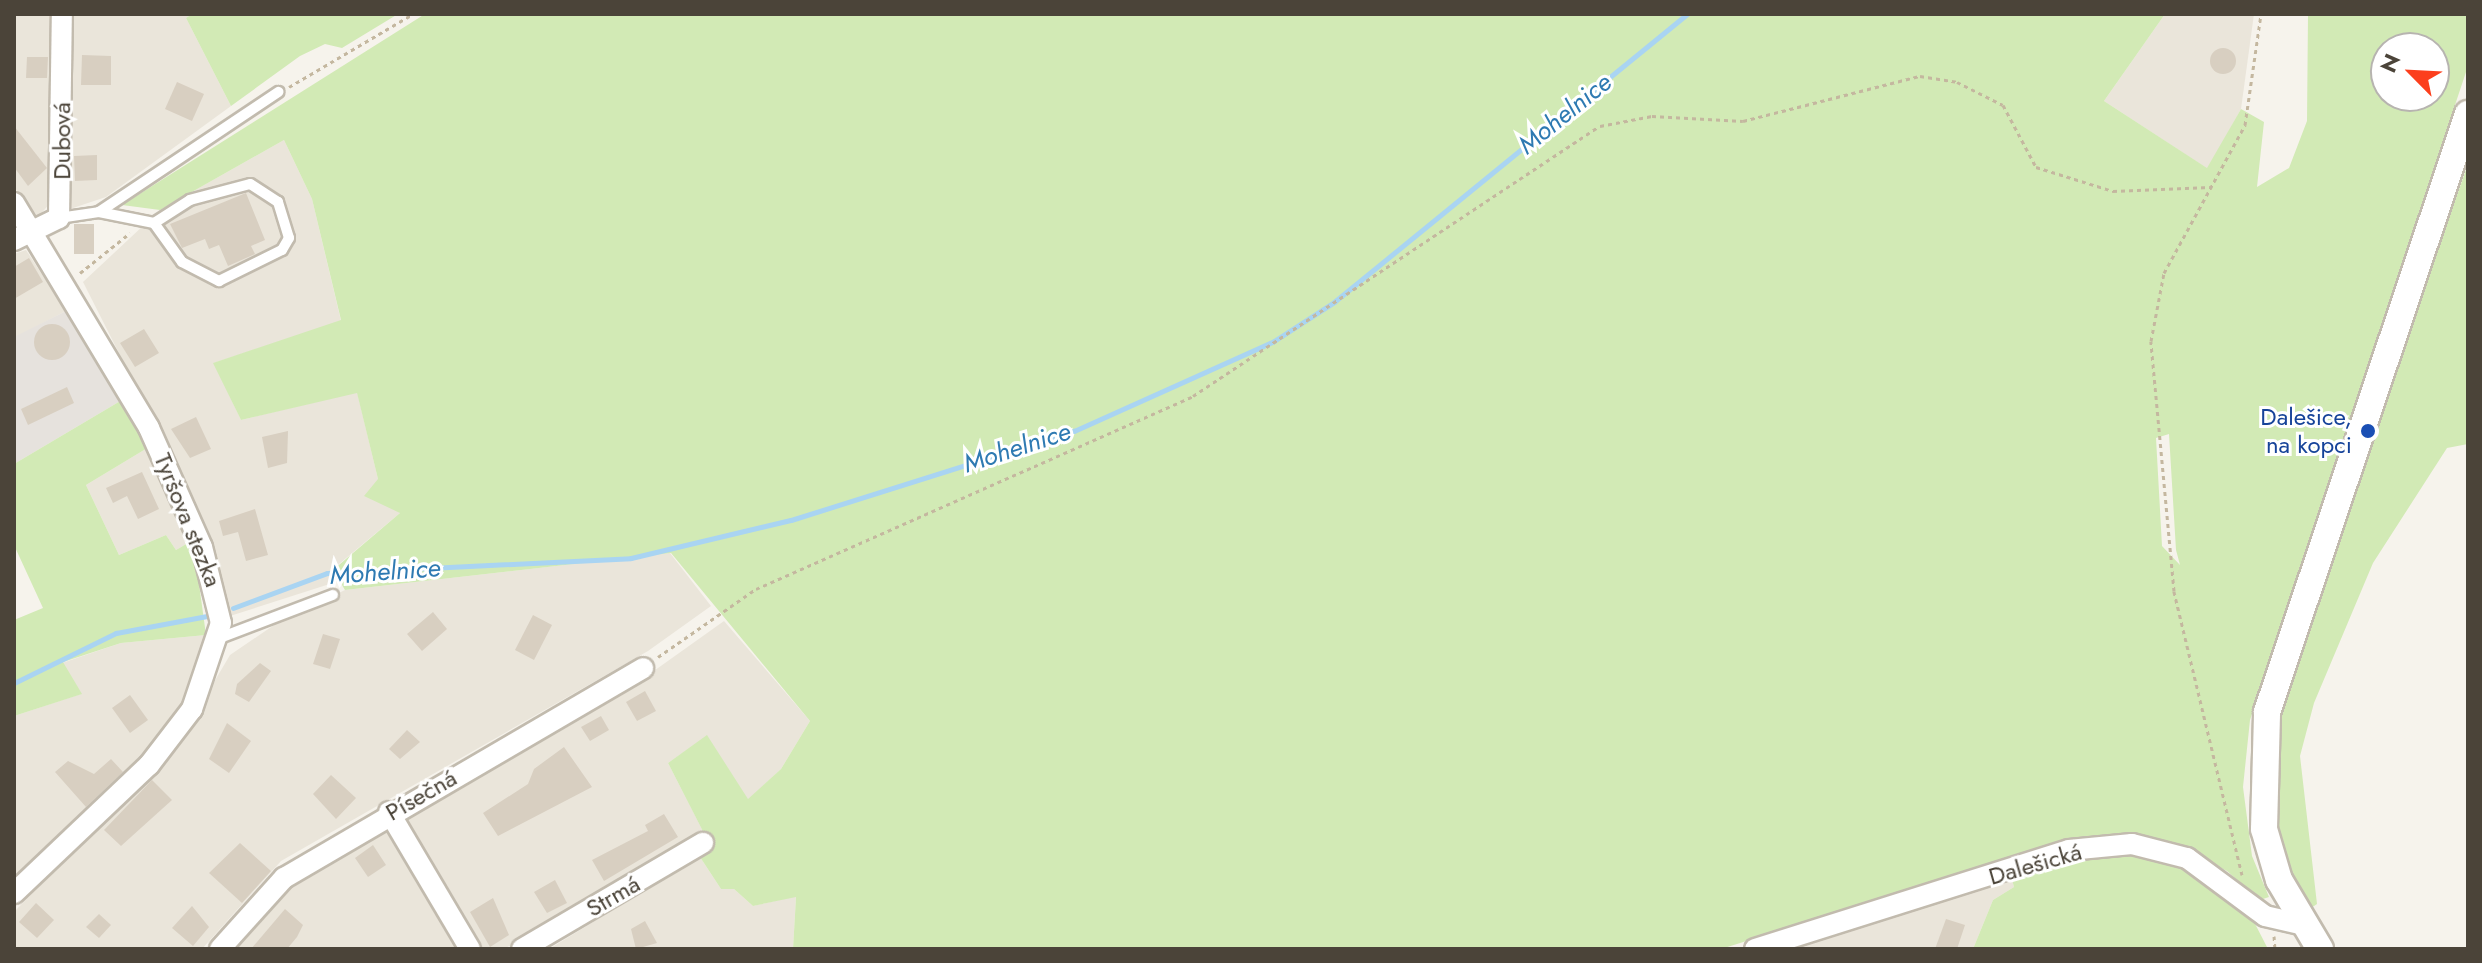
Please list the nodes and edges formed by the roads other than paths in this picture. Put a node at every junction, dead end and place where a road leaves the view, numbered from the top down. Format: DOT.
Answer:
graph roads {
  1 [pos="62,14"];
  2 [pos="278,92"];
  3 [pos="2468,114"];
  4 [pos="14,203"];
  5 [pos="99,212"];
  6 [pos="59,218"];
  7 [pos="154,223"];
  8 [pos="23,237"];
  9 [pos="333,595"];
  10 [pos="217,639"];
  11 [pos="643,668"];
  12 [pos="389,812"];
  13 [pos="703,843"];
  14 [pos="14,893"];
  15 [pos="2303,925"];
  16 [pos="220,949"];
  17 [pos="470,949"];
  18 [pos="522,949"];
  19 [pos="1755,949"];
  20 [pos="2320,949"];
  1 -- 6 [label="street, Dubová"];
  2 -- 5 [label="lane"];
  3 -- 15 [label="street"];
  4 -- 8 [label="street, Tyršova stezka"];
  5 -- 6 [label="lane"];
  5 -- 7 [label="lane"];
  6 -- 8 [label="street"];
  7 -- 7 [label="lane"];
  8 -- 10 [label="street, Tyršova stezka"];
  9 -- 10 [label="lane"];
  10 -- 14 [label="street, Tyršova stezka"];
  11 -- 12 [label="street, Písečná"];
  12 -- 16 [label="street, Písečná"];
  12 -- 17 [label="street"];
  13 -- 18 [label="street, Strmá"];
  15 -- 19 [label="street, Dalešická"];
  15 -- 20 [label="street"];
}
